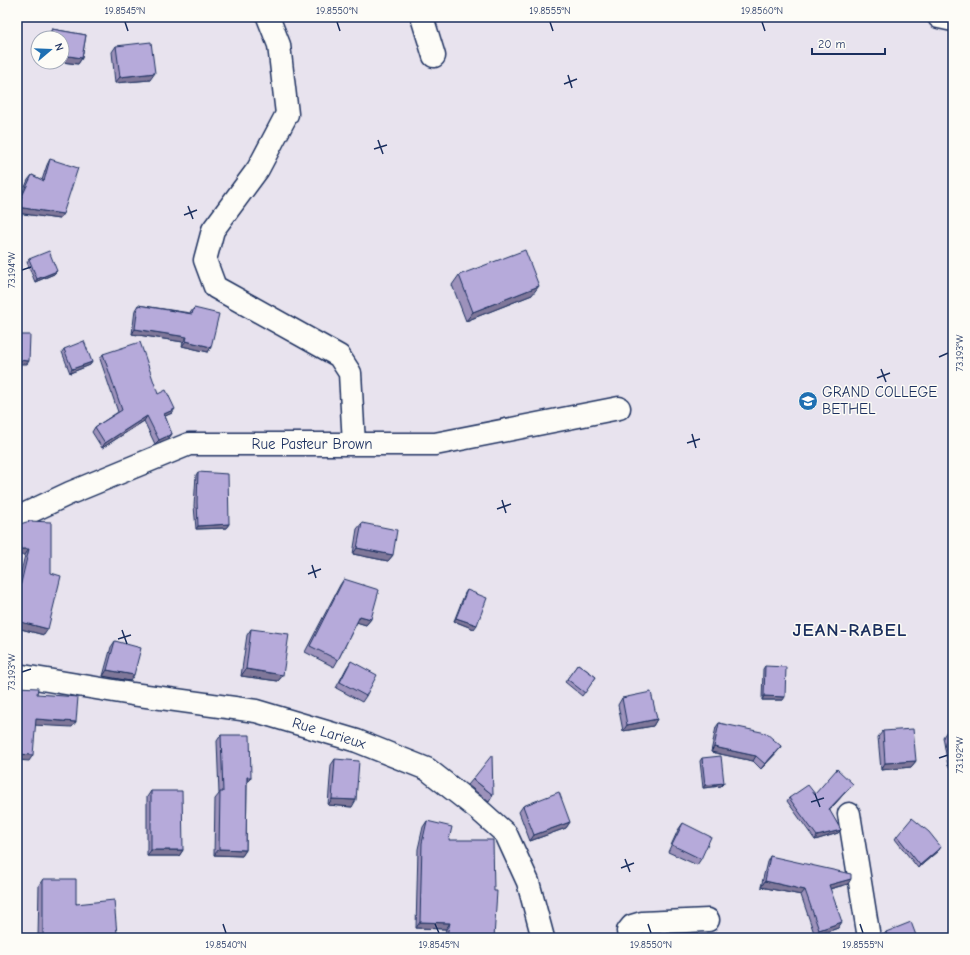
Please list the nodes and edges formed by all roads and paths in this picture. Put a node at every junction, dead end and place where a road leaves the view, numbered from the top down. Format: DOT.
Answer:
graph roads {
  1 [pos="268,17"];
  2 [pos="422,17"];
  3 [pos="939,17"];
  4 [pos="953,20"];
  5 [pos="434,56"];
  6 [pos="619,408"];
  7 [pos="354,444"];
  8 [pos="17,518"];
  9 [pos="17,675"];
  10 [pos="849,814"];
  11 [pos="708,920"];
  12 [pos="543,938"];
  13 [pos="628,938"];
  14 [pos="869,938"];
  1 -- 7 [label="street"];
  2 -- 5 [label="street"];
  3 -- 4 [label="street"];
  6 -- 7 [label="street, Rue Pasteur Brown"];
  7 -- 8 [label="street, Rue Pasteur Brown"];
  9 -- 12 [label="street, Rue Larieux"];
  10 -- 14 [label="street"];
  11 -- 13 [label="street"];
}
